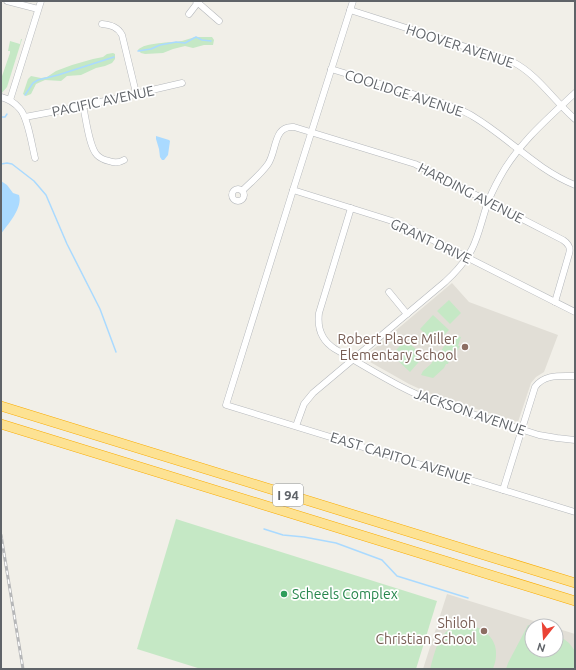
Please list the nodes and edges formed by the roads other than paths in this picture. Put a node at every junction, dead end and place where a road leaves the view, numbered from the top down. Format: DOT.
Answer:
graph roads {
  1 [pos="7,1"];
  2 [pos="41,1"];
  3 [pos="198,1"];
  4 [pos="353,1"];
  5 [pos="38,9"];
  6 [pos="350,10"];
  7 [pos="189,14"];
  8 [pos="219,21"];
  9 [pos="102,24"];
  10 [pos="331,69"];
  11 [pos="182,83"];
  12 [pos="575,93"];
  13 [pos="136,94"];
  14 [pos="2,97"];
  15 [pos="10,100"];
  16 [pos="83,106"];
  17 [pos="562,106"];
  18 [pos="25,117"];
  19 [pos="575,119"];
  20 [pos="311,132"];
  21 [pos="518,149"];
  22 [pos="35,158"];
  23 [pos="124,160"];
  24 [pos="575,185"];
  25 [pos="293,190"];
  26 [pos="242,191"];
  27 [pos="488,201"];
  28 [pos="351,208"];
  29 [pos="467,257"];
  30 [pos="389,292"];
  31 [pos="555,302"];
  32 [pos="575,312"];
  33 [pos="407,314"];
  34 [pos="352,359"];
  35 [pos="575,376"];
  36 [pos="1,406"];
  37 [pos="1,424"];
  38 [pos="296,426"];
  39 [pos="522,430"];
  40 [pos="575,440"];
  41 [pos="504,490"];
  42 [pos="575,512"];
  43 [pos="575,583"];
  44 [pos="575,601"];
  1 -- 5 [label="street"];
  2 -- 5 [label="street"];
  3 -- 7 [label="street"];
  3 -- 8 [label="street"];
  4 -- 6 [label="street"];
  5 -- 15 [label="street"];
  6 -- 10 [label="street"];
  6 -- 17 [label="street, HOOVER AVENUE"];
  9 -- 13 [label="street"];
  10 -- 20 [label="street"];
  10 -- 21 [label="street, COOLIDGE AVENUE"];
  11 -- 13 [label="street, PACIFIC AVENUE"];
  12 -- 17 [label="street"];
  13 -- 16 [label="street, PACIFIC AVENUE"];
  14 -- 15 [label="street"];
  15 -- 18 [label="street"];
  16 -- 18 [label="street, PACIFIC AVENUE"];
  16 -- 23 [label="street"];
  17 -- 19 [label="street, HOOVER AVENUE"];
  17 -- 21 [label="street"];
  18 -- 22 [label="street"];
  20 -- 25 [label="street"];
  20 -- 26 [label="street, HARDING AVENUE"];
  20 -- 27 [label="street, HARDING AVENUE"];
  21 -- 24 [label="street, COOLIDGE AVENUE"];
  21 -- 27 [label="street"];
  25 -- 28 [label="street, GRANT DRIVE"];
  25 -- 38 [label="street, EAST CAPITOL AVENUE"];
  27 -- 29 [label="street"];
  27 -- 31 [label="street, HARDING AVENUE"];
  28 -- 29 [label="street, GRANT DRIVE"];
  28 -- 34 [label="street, JACKSON AVENUE"];
  29 -- 31 [label="street, GRANT DRIVE"];
  29 -- 33 [label="street"];
  30 -- 33 [label="street"];
  31 -- 32 [label="street, GRANT DRIVE"];
  33 -- 34 [label="street"];
  34 -- 38 [label="street"];
  34 -- 39 [label="street, JACKSON AVENUE"];
  35 -- 39 [label="street"];
  36 -- 43 [label="highway, I 94"];
  37 -- 44 [label="highway, I 94"];
  38 -- 41 [label="street, EAST CAPITOL AVENUE"];
  39 -- 40 [label="street, JACKSON AVENUE"];
  39 -- 41 [label="street"];
  41 -- 42 [label="street, EAST CAPITOL AVENUE"];
}
